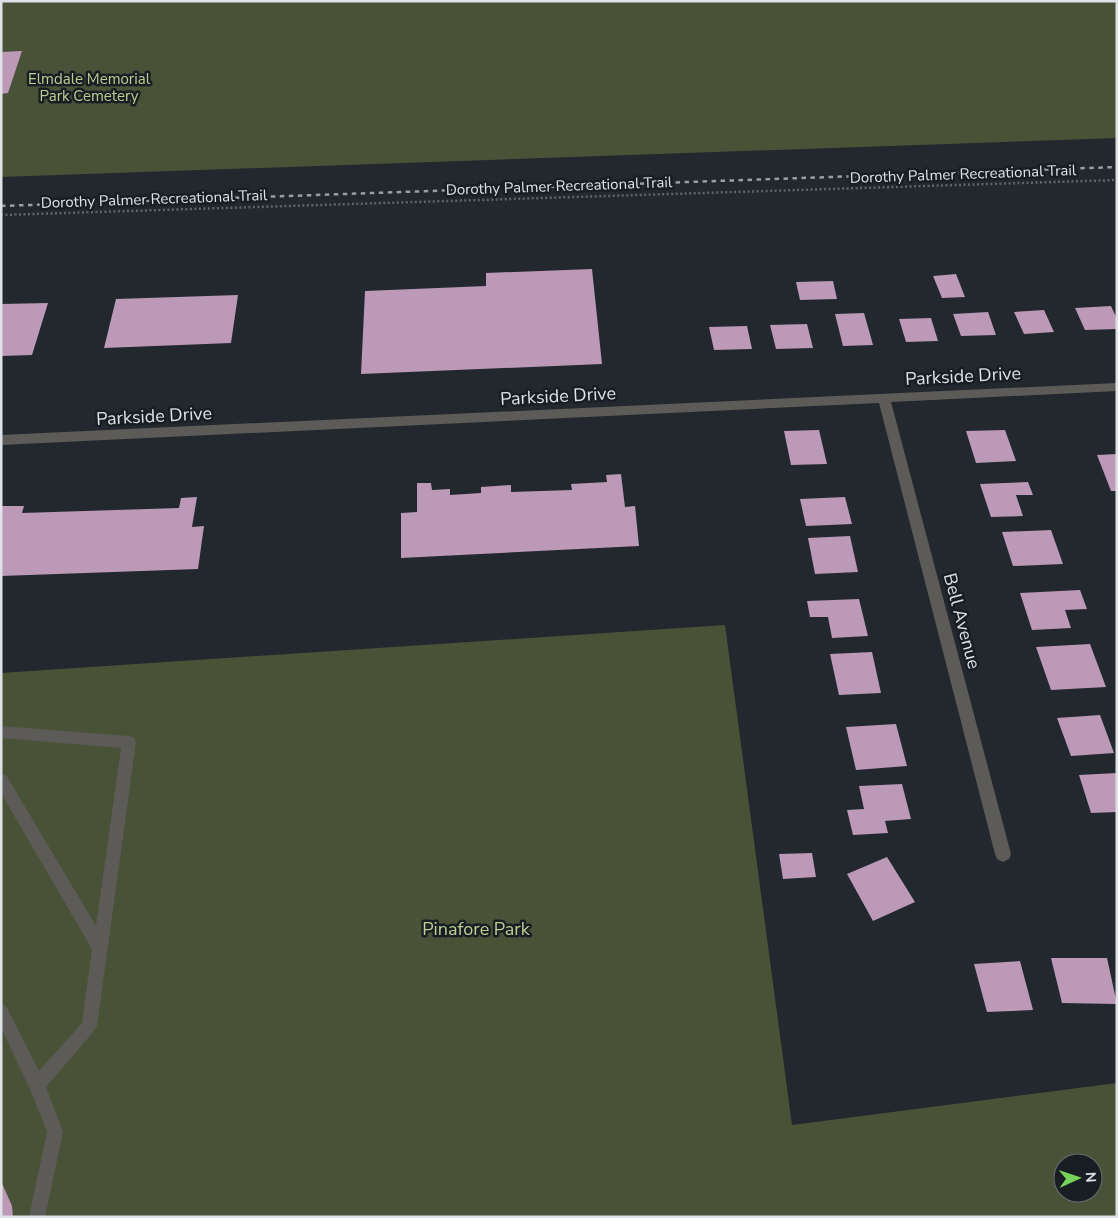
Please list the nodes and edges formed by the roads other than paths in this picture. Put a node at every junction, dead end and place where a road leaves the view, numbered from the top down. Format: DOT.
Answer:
graph roads {
  1 [pos="1117,387"];
  2 [pos="884,398"];
  3 [pos="1,440"];
  4 [pos="1,732"];
  5 [pos="1,780"];
  6 [pos="1003,854"];
  7 [pos="99,946"];
  8 [pos="1,1012"];
  9 [pos="37,1085"];
  10 [pos="37,1217"];
  1 -- 2 [label="street, Parkside Drive"];
  2 -- 3 [label="street, Parkside Drive"];
  2 -- 6 [label="street, Bell Avenue"];
  4 -- 7 [label="lane"];
  5 -- 7 [label="lane"];
  7 -- 9 [label="lane"];
  8 -- 9 [label="lane"];
  9 -- 10 [label="lane"];
}
